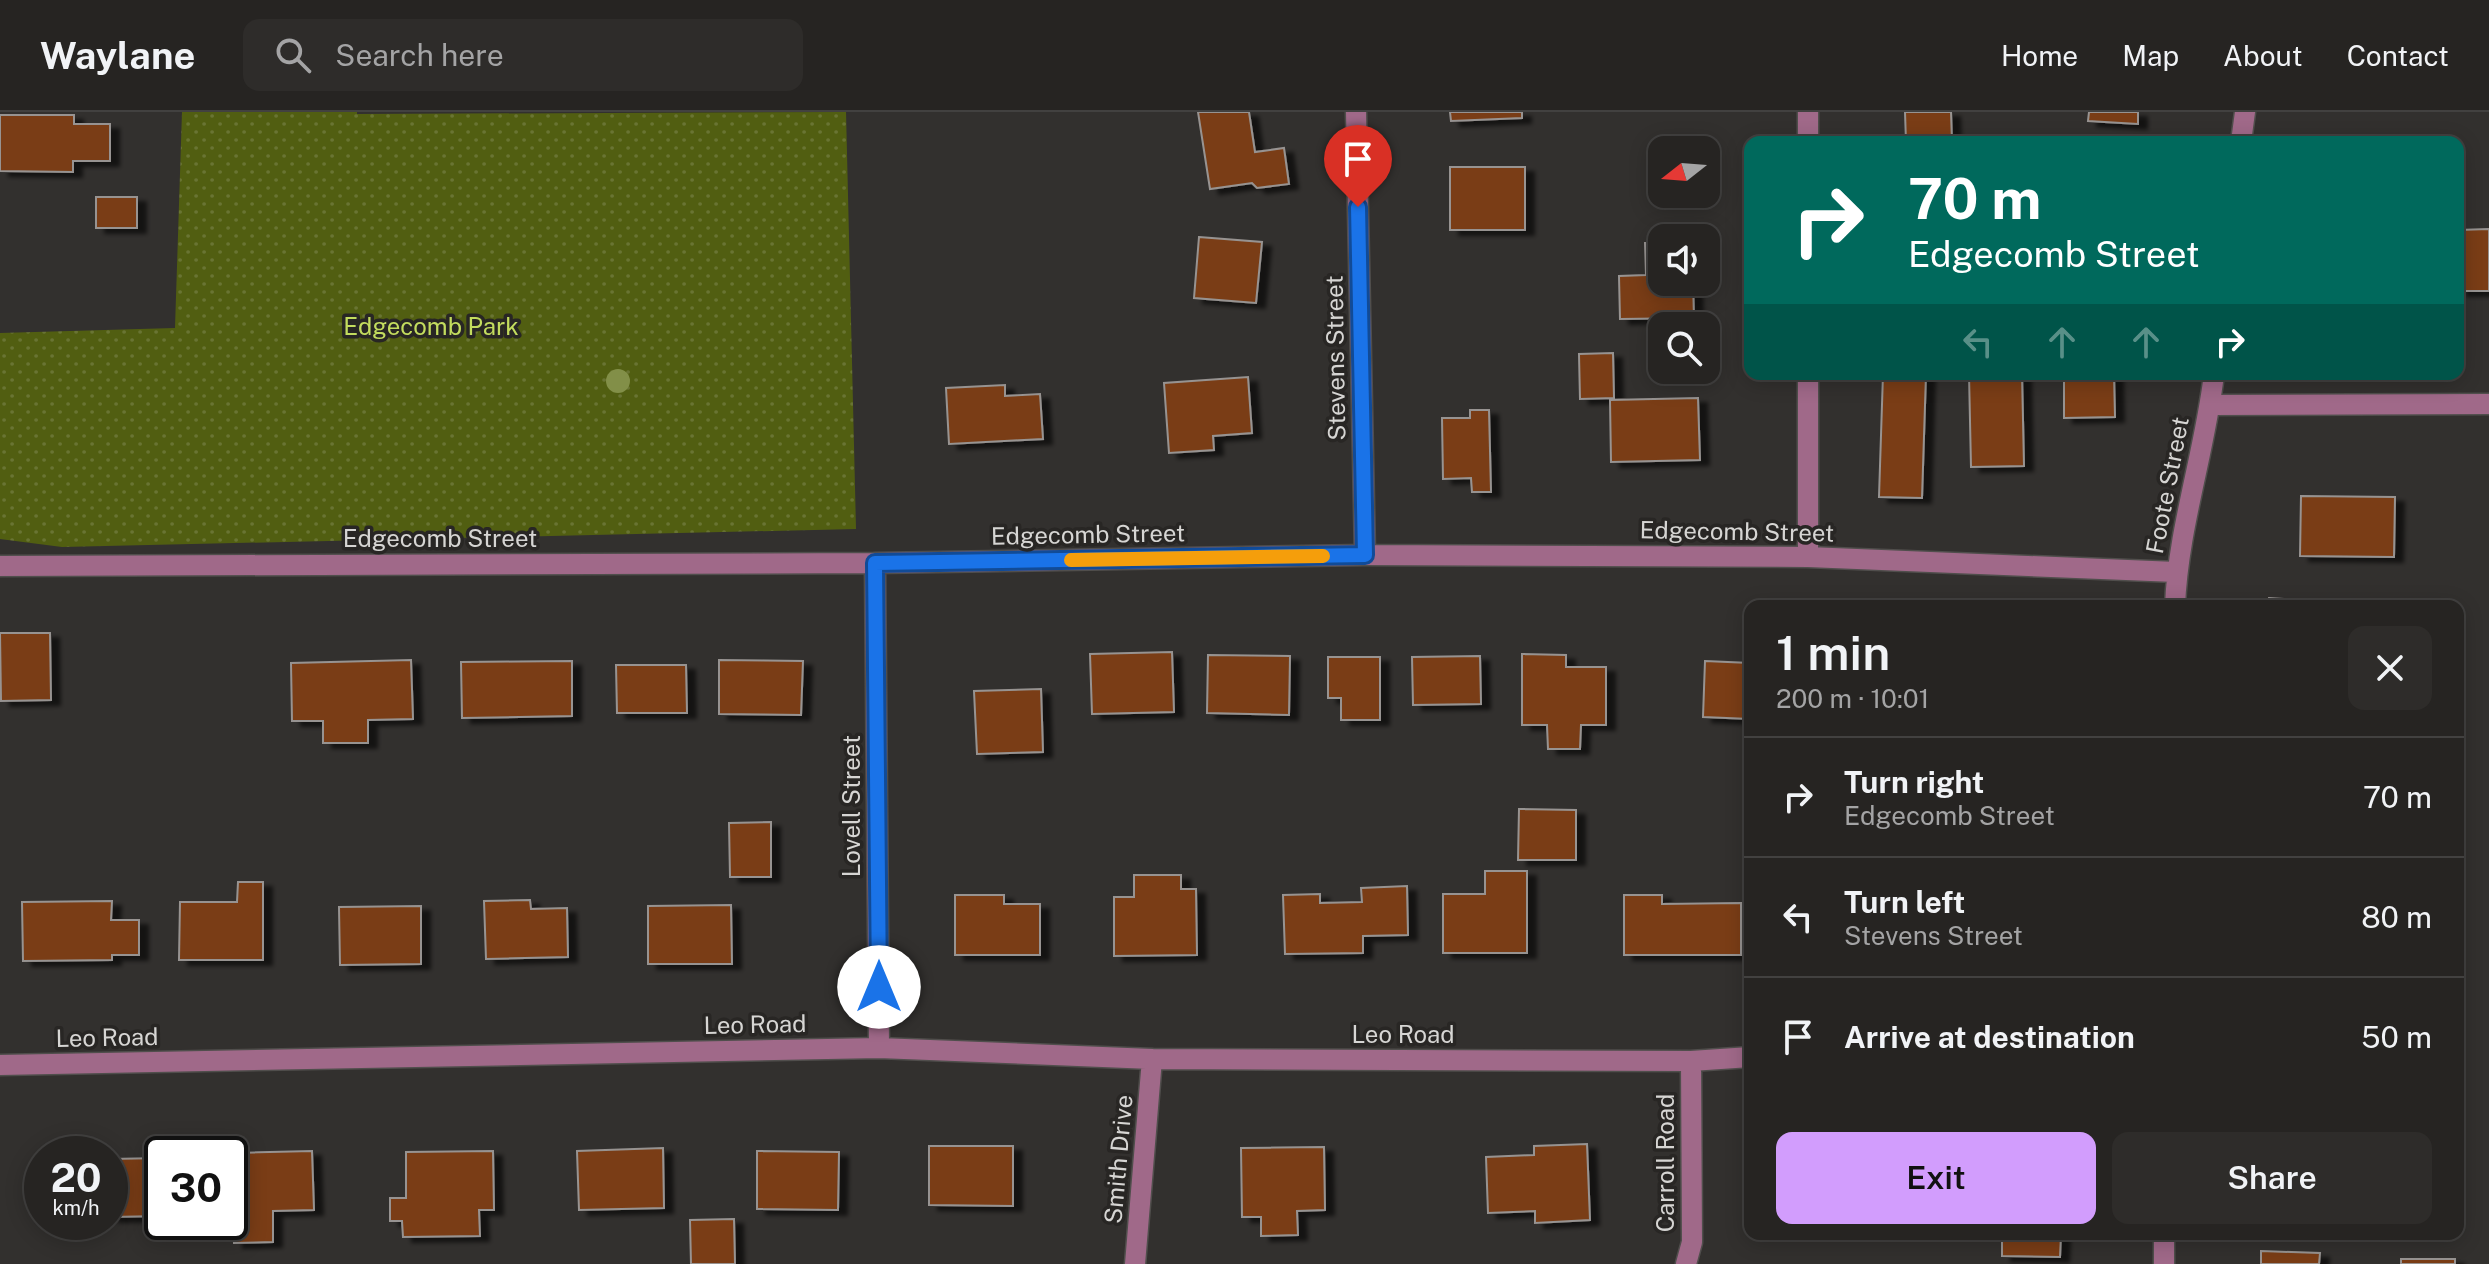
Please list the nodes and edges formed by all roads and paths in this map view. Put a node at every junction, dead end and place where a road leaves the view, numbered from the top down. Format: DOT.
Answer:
graph roads {
  1 [pos="1356,112"];
  2 [pos="1808,112"];
  3 [pos="2245,112"];
  4 [pos="1808,136"];
  5 [pos="2242,136"];
  6 [pos="1808,380"];
  7 [pos="2213,380"];
  8 [pos="2489,404"];
  9 [pos="2210,405"];
  10 [pos="1365,555"];
  11 [pos="1808,557"];
  12 [pos="875,563"];
  13 [pos="0,566"];
  14 [pos="2176,572"];
  15 [pos="2175,600"];
  16 [pos="879,1048"];
  17 [pos="1744,1057"];
  18 [pos="1152,1059"];
  19 [pos="1691,1061"];
  20 [pos="0,1065"];
  21 [pos="2164,1240"];
  22 [pos="1135,1264"];
  23 [pos="1686,1264"];
  24 [pos="2164,1264"];
  1 -- 10 [label="street, Stevens Street"];
  2 -- 4 [label="street"];
  3 -- 5 [label="street"];
  6 -- 11 [label="street"];
  7 -- 9 [label="street, Foote Street"];
  8 -- 9 [label="street"];
  9 -- 14 [label="street, Foote Street"];
  10 -- 11 [label="street, Edgecomb Street"];
  10 -- 12 [label="street, Edgecomb Street"];
  11 -- 14 [label="street, Edgecomb Street"];
  12 -- 13 [label="street, Edgecomb Street"];
  12 -- 16 [label="street, Lovell Street"];
  14 -- 15 [label="street, Foote Street"];
  16 -- 18 [label="street, Leo Road"];
  16 -- 20 [label="street, Leo Road"];
  17 -- 19 [label="street, Leo Road"];
  18 -- 19 [label="street, Leo Road"];
  18 -- 22 [label="street, Smith Drive"];
  19 -- 23 [label="street, Carroll Road"];
  21 -- 24 [label="street"];
}
